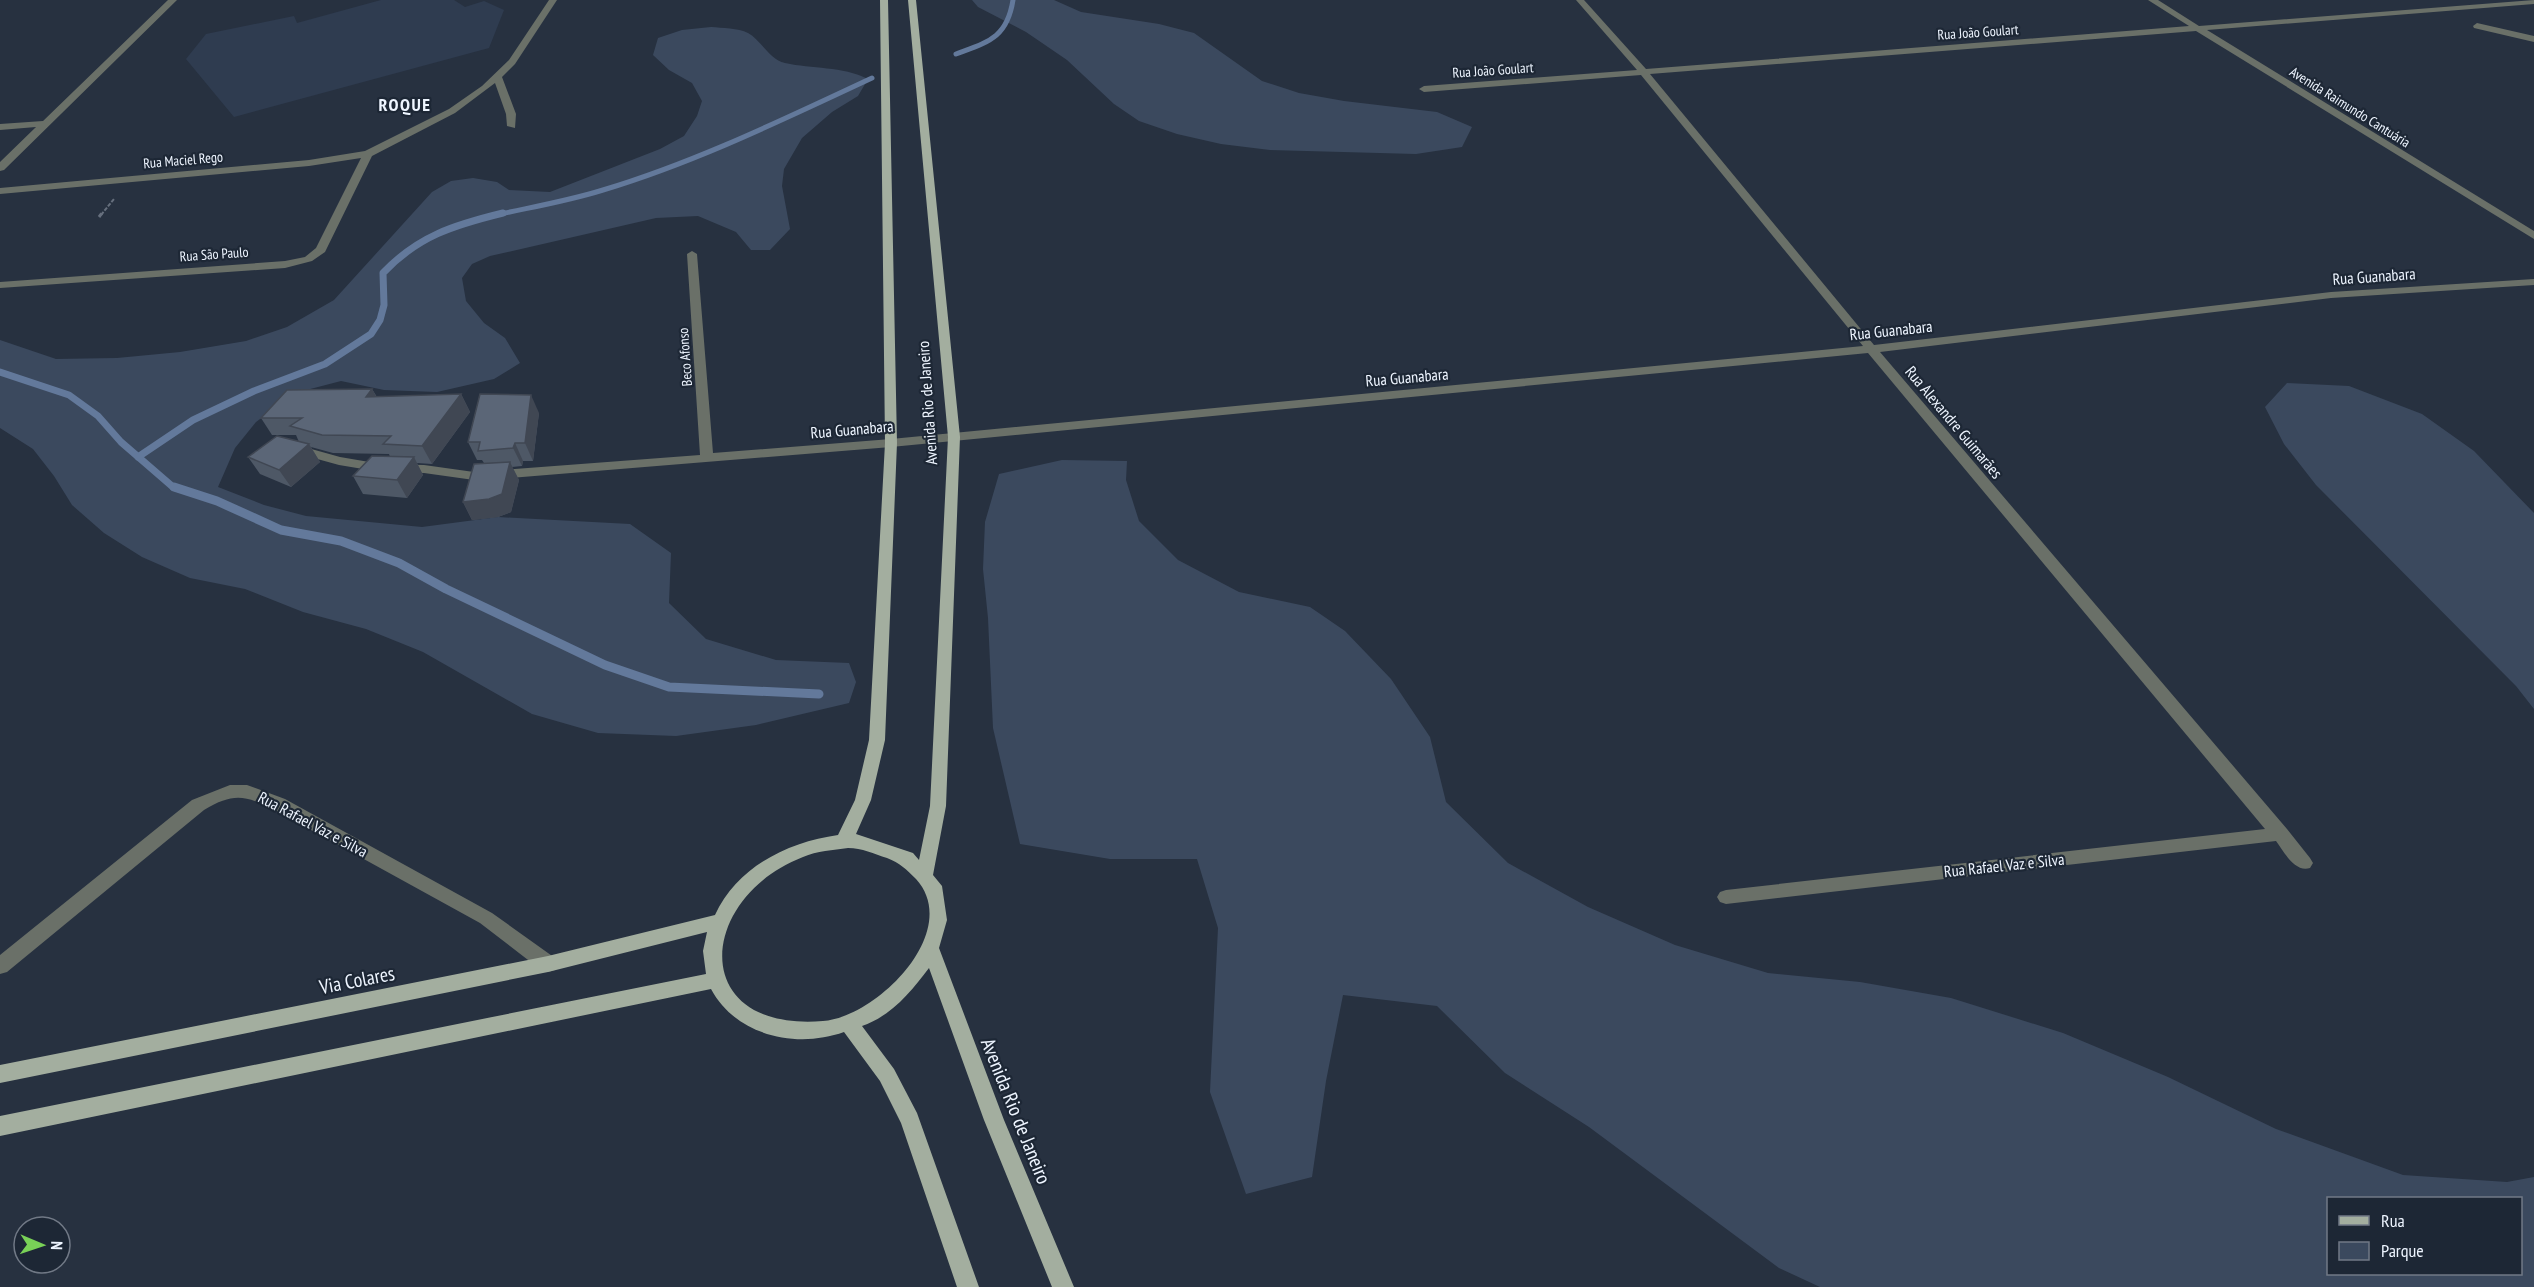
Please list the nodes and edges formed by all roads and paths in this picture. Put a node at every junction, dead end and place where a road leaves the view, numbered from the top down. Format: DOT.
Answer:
graph roads {
  1 [pos="173,0"];
  2 [pos="553,0"];
  3 [pos="884,0"];
  4 [pos="912,0"];
  5 [pos="1580,0"];
  6 [pos="2152,0"];
  7 [pos="2534,2"];
  8 [pos="2477,26"];
  9 [pos="2197,28"];
  10 [pos="2534,39"];
  11 [pos="1644,72"];
  12 [pos="497,78"];
  13 [pos="1424,89"];
  14 [pos="42,124"];
  15 [pos="512,126"];
  16 [pos="0,127"];
  17 [pos="368,154"];
  18 [pos="0,168"];
  19 [pos="0,191"];
  20 [pos="2534,236"];
  21 [pos="692,254"];
  22 [pos="2534,282"];
  23 [pos="0,285"];
  24 [pos="1871,349"];
  25 [pos="954,437"];
  26 [pos="891,443"];
  27 [pos="285,446"];
  28 [pos="707,458"];
  29 [pos="2281,834"];
  30 [pos="844,842"];
  31 [pos="2304,863"];
  32 [pos="925,874"];
  33 [pos="1726,897"];
  34 [pos="721,921"];
  35 [pos="931,950"];
  36 [pos="548,964"];
  37 [pos="0,966"];
  38 [pos="715,980"];
  39 [pos="849,1023"];
  40 [pos="0,1074"];
  41 [pos="0,1126"];
  42 [pos="968,1287"];
  43 [pos="1063,1287"];
  1 -- 14 [label="street"];
  2 -- 12 [label="street, Rua Maciel Rego"];
  3 -- 26 [label="main road, Avenida Rio de Janeiro"];
  4 -- 25 [label="main road, Avenida Rio de Janeiro"];
  5 -- 11 [label="street, Rua Alexandre Guimarães"];
  6 -- 9 [label="street, Avenida Raimundo Cantuária"];
  7 -- 9 [label="street, Rua João Goulart"];
  8 -- 10 [label="street"];
  9 -- 11 [label="street, Rua João Goulart"];
  9 -- 20 [label="street, Avenida Raimundo Cantuária"];
  11 -- 13 [label="street, Rua João Goulart"];
  11 -- 24 [label="street, Rua Alexandre Guimarães"];
  12 -- 15 [label="street"];
  12 -- 17 [label="street, Rua Maciel Rego"];
  14 -- 16 [label="street"];
  14 -- 18 [label="street"];
  17 -- 19 [label="street, Rua Maciel Rego"];
  17 -- 23 [label="street, Rua São Paulo"];
  21 -- 28 [label="street, Beco Afonso"];
  22 -- 24 [label="street, Rua Guanabara"];
  24 -- 25 [label="street, Rua Guanabara"];
  24 -- 29 [label="street, Rua Alexandre Guimarães"];
  25 -- 26 [label="street, Rua Guanabara"];
  25 -- 32 [label="main road, Avenida Rio de Janeiro"];
  26 -- 28 [label="street, Rua Guanabara"];
  26 -- 30 [label="main road, Avenida Rio de Janeiro"];
  27 -- 28 [label="street, Rua Guanabara"];
  29 -- 31 [label="street, Rua Alexandre Guimarães"];
  29 -- 33 [label="street, Rua Rafael Vaz e Silva"];
  30 -- 32 [label="main road"];
  30 -- 34 [label="main road"];
  32 -- 35 [label="main road"];
  34 -- 36 [label="main road, Via Colares"];
  34 -- 38 [label="main road"];
  35 -- 39 [label="main road"];
  35 -- 43 [label="main road, Avenida Rio de Janeiro"];
  36 -- 37 [label="street, Rua Rafael Vaz e Silva"];
  36 -- 40 [label="main road, Via Colares"];
  38 -- 39 [label="main road"];
  38 -- 41 [label="main road"];
  39 -- 42 [label="main road"];
}
